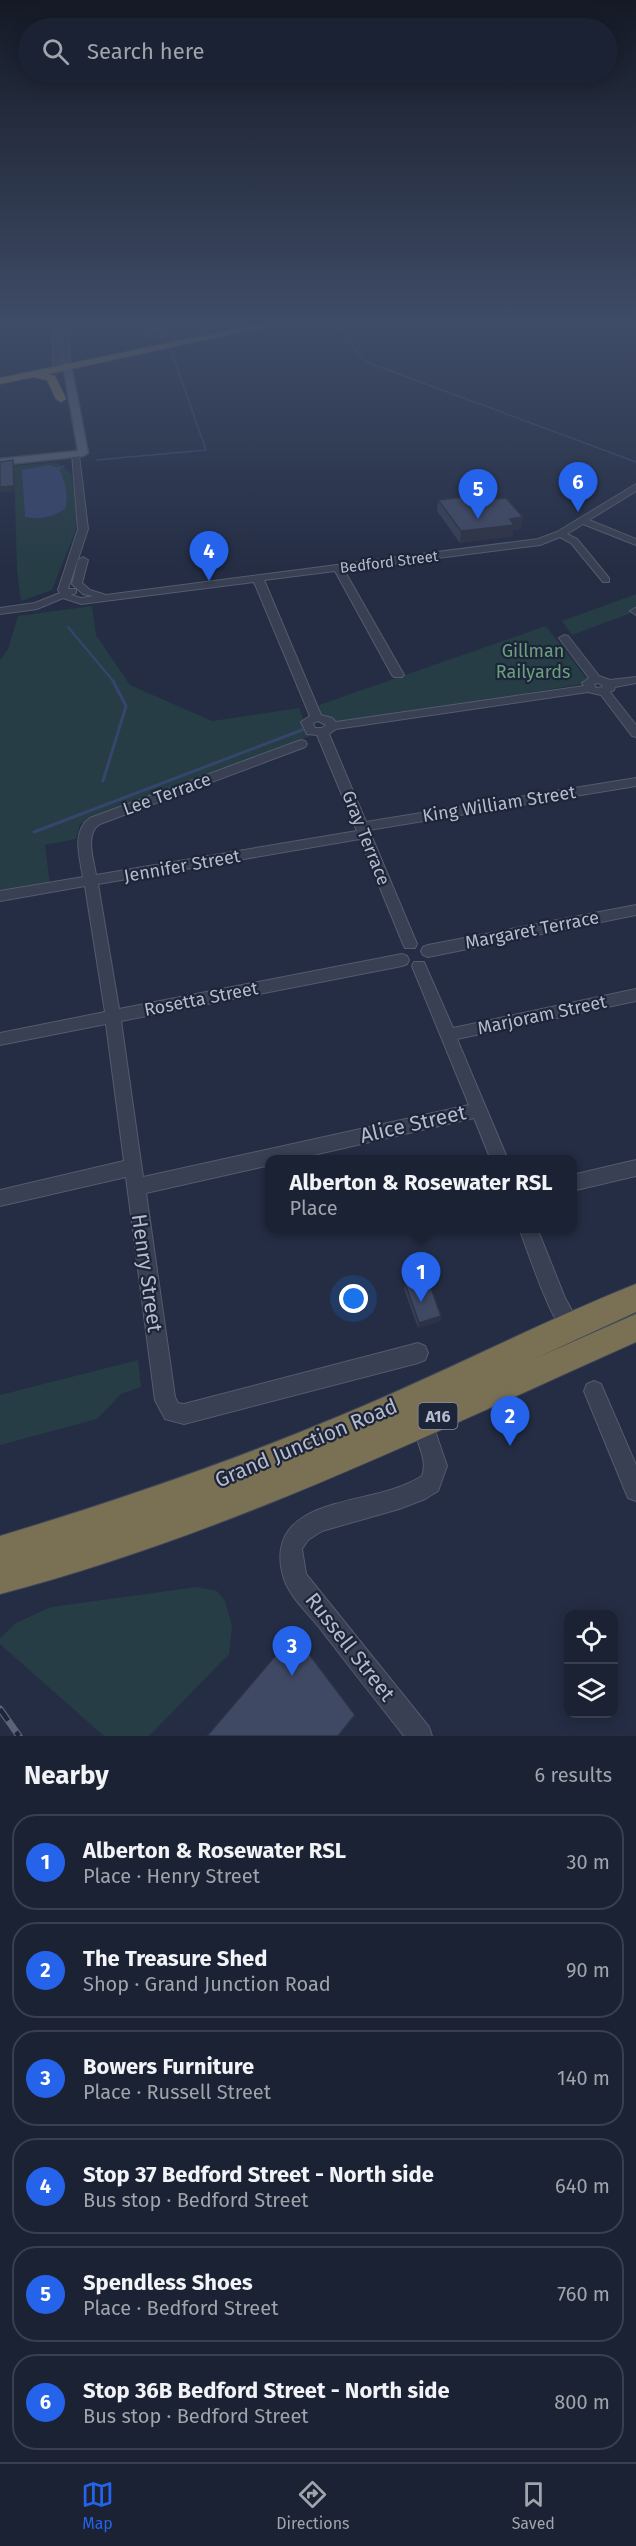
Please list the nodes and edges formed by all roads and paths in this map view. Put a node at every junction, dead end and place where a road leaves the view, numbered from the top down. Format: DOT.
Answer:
graph roads {
  1 [pos="64,407"];
  2 [pos="69,407"];
  3 [pos="77,451"];
  4 [pos="46,456"];
  5 [pos="0,460"];
  6 [pos="78,470"];
  7 [pos="636,487"];
  8 [pos="582,520"];
  9 [pos="560,534"];
  10 [pos="636,542"];
  11 [pos="339,569"];
  12 [pos="258,579"];
  13 [pos="606,580"];
  14 [pos="79,587"];
  15 [pos="65,594"];
  16 [pos="127,595"];
  17 [pos="0,611"];
  18 [pos="564,638"];
  19 [pos="398,675"];
  20 [pos="636,680"];
  21 [pos="593,684"];
  22 [pos="607,688"];
  23 [pos="316,717"];
  24 [pos="324,733"];
  25 [pos="636,734"];
  26 [pos="636,782"];
  27 [pos="363,831"];
  28 [pos="90,881"];
  29 [pos="0,896"];
  30 [pos="636,910"];
  31 [pos="410,944"];
  32 [pos="428,951"];
  33 [pos="402,960"];
  34 [pos="419,966"];
  35 [pos="636,995"];
  36 [pos="113,1017"];
  37 [pos="448,1035"];
  38 [pos="0,1039"];
  39 [pos="479,1110"];
  40 [pos="278,1155"];
  41 [pos="498,1155"];
  42 [pos="265,1158"];
  43 [pos="133,1167"];
  44 [pos="636,1168"];
  45 [pos="577,1182"];
  46 [pos="135,1187"];
  47 [pos="0,1198"];
  48 [pos="530,1233"];
  49 [pos="636,1298"];
  50 [pos="636,1328"];
  51 [pos="577,1337"];
  52 [pos="418,1353"];
  53 [pos="594,1391"];
  54 [pos="423,1423"];
  55 [pos="636,1490"];
  56 [pos="0,1552"];
  57 [pos="0,1578"];
  58 [pos="420,1736"];
  1 -- 3 [label="main road"];
  2 -- 3 [label="main road"];
  3 -- 4 [label="main road"];
  3 -- 6 [label="street"];
  3 -- 14 [label="street"];
  4 -- 5 [label="main road"];
  4 -- 6 [label="main road"];
  6 -- 15 [label="street"];
  7 -- 8 [label="street, Bedford Street"];
  8 -- 9 [label="street, Bedford Street"];
  8 -- 10 [label="street"];
  9 -- 11 [label="street, Bedford Street"];
  9 -- 13 [label="street"];
  11 -- 12 [label="street, Bedford Street"];
  11 -- 19 [label="street"];
  12 -- 16 [label="street, Bedford Street"];
  12 -- 23 [label="street"];
  14 -- 15 [label="street"];
  14 -- 16 [label="street"];
  15 -- 16 [label="street"];
  15 -- 17 [label="street"];
  18 -- 21 [label="street"];
  20 -- 22 [label="street"];
  21 -- 22 [label="street"];
  21 -- 24 [label="street, Lee Terrace"];
  22 -- 25 [label="street"];
  23 -- 24 [label="street"];
  23 -- 24 [label="street"];
  24 -- 27 [label="street, Gray Terrace"];
  24 -- 28 [label="street, Lee Terrace"];
  26 -- 27 [label="street, King William Street"];
  27 -- 28 [label="street, Jennifer Street"];
  27 -- 31 [label="street, Gray Terrace"];
  28 -- 29 [label="street, Jennifer Street"];
  28 -- 36 [label="street, Henry Street"];
  30 -- 32 [label="street, Margaret Terrace"];
  31 -- 32 [label="street"];
  31 -- 33 [label="street"];
  32 -- 34 [label="street"];
  33 -- 34 [label="street"];
  33 -- 36 [label="street, Rosetta Street"];
  34 -- 37 [label="street"];
  35 -- 37 [label="street, Marjoram Street"];
  36 -- 38 [label="street, Rosetta Street"];
  36 -- 43 [label="street, Henry Street"];
  37 -- 39 [label="street"];
  39 -- 40 [label="street, Alice Street"];
  39 -- 41 [label="street"];
  42 -- 46 [label="street, Alice Street"];
  43 -- 46 [label="street, Henry Street"];
  43 -- 47 [label="street"];
  44 -- 45 [label="street"];
  46 -- 52 [label="street, Henry Street"];
  48 -- 51 [label="street"];
  49 -- 51 [label="highway, Grand Junction Road / A16"];
  50 -- 51 [label="highway, Grand Junction Road / A16"];
  51 -- 54 [label="highway, Grand Junction Road / A16"];
  51 -- 56 [label="highway, Grand Junction Road / A16"];
  53 -- 55 [label="street"];
  54 -- 57 [label="highway, Grand Junction Road / A16"];
  54 -- 58 [label="street, Russell Street"];
}
